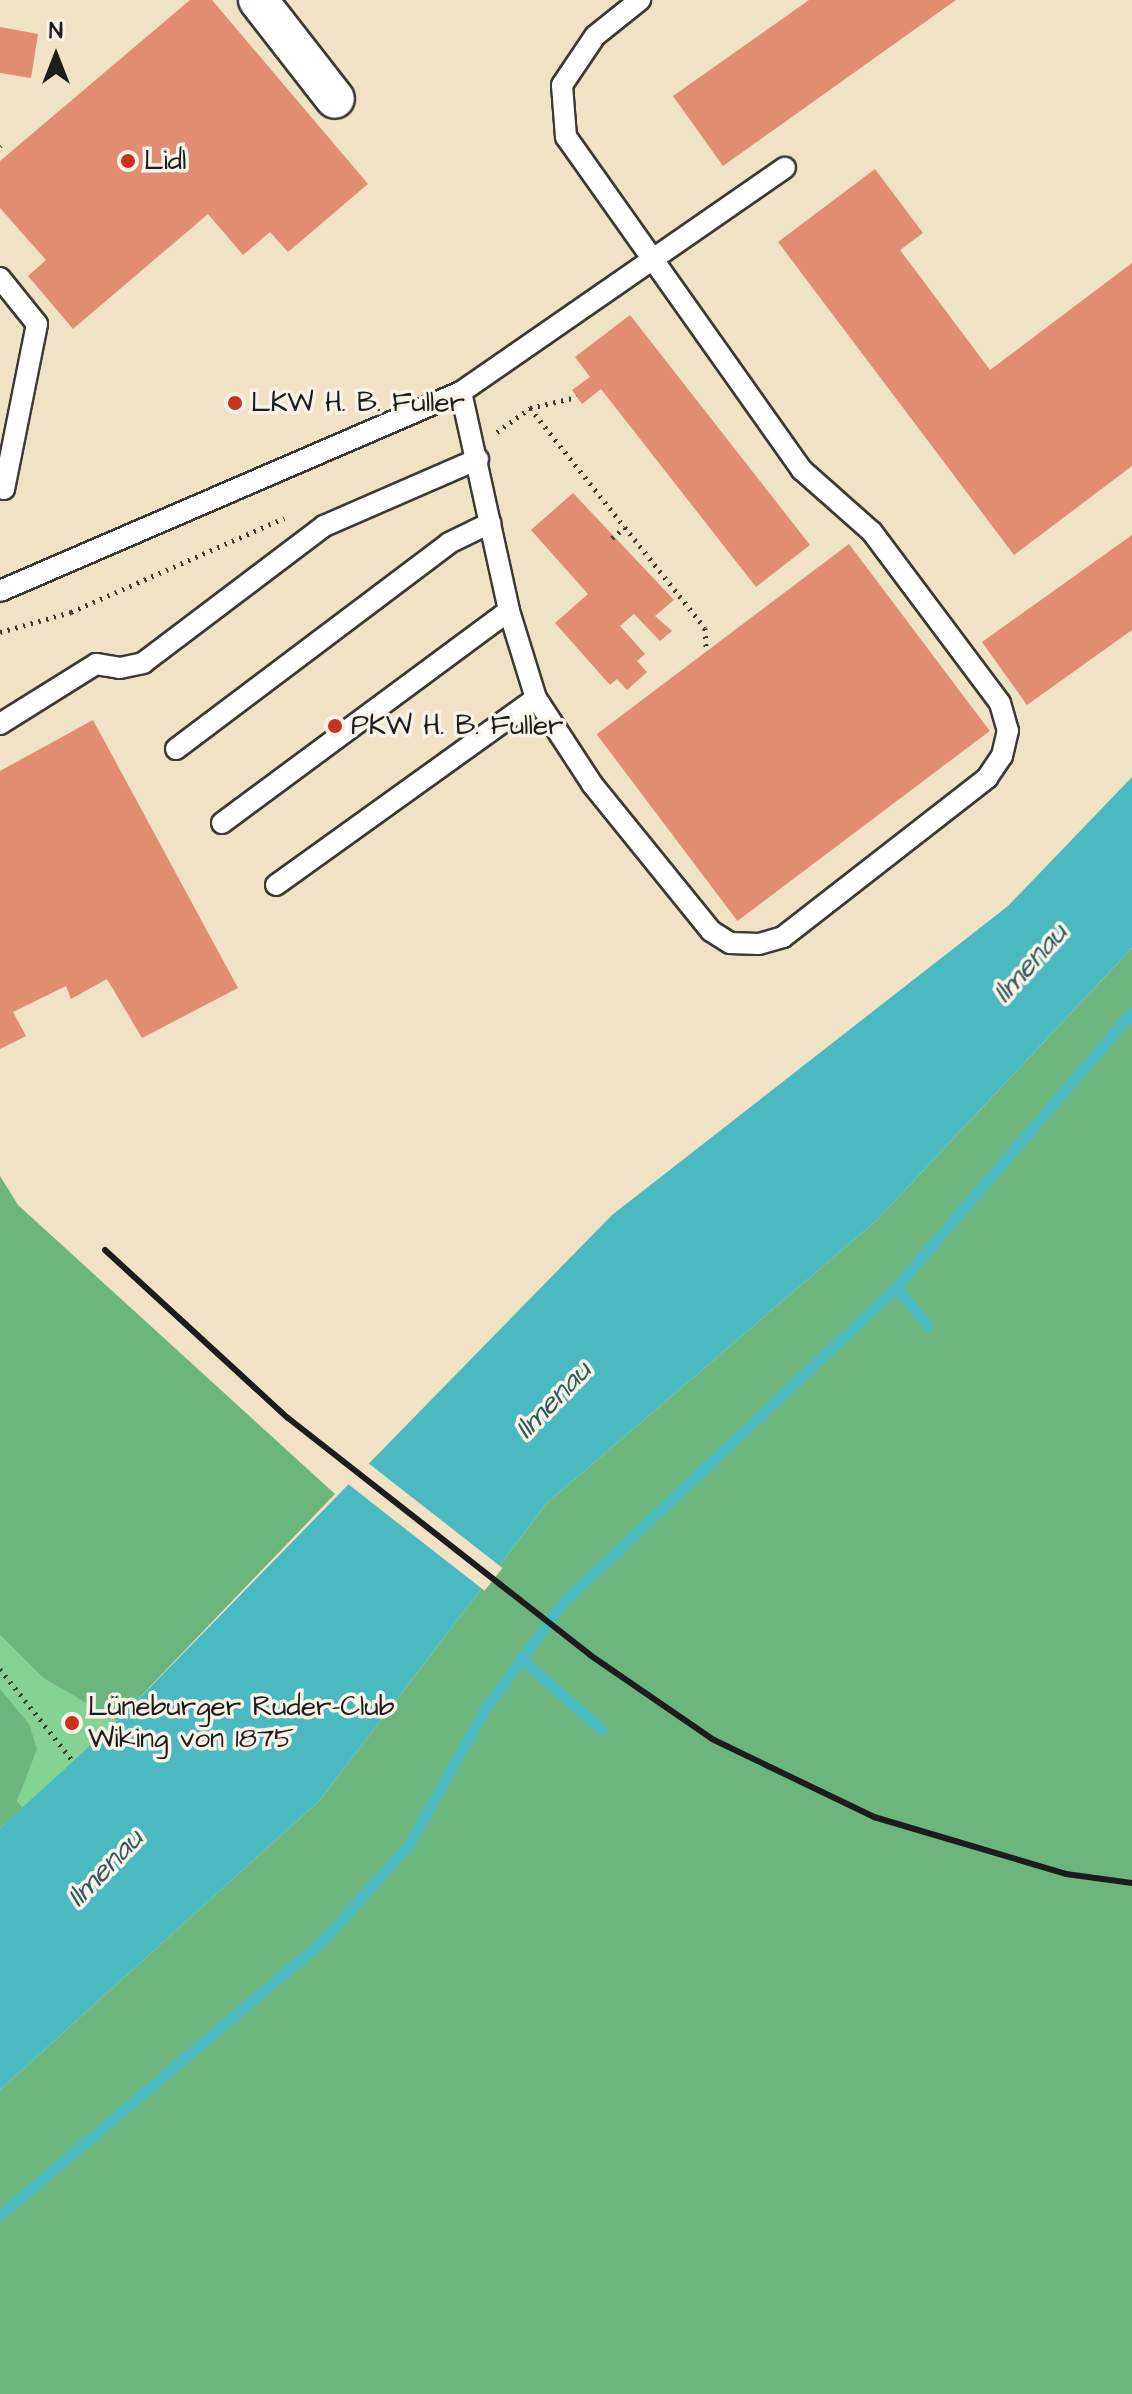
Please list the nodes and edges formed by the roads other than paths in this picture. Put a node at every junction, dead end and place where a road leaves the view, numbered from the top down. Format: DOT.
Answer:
graph roads {
  1 [pos="258,0"];
  2 [pos="640,0"];
  3 [pos="335,99"];
  4 [pos="785,168"];
  5 [pos="651,264"];
  6 [pos="0,278"];
  7 [pos="461,392"];
  8 [pos="476,449"];
  9 [pos="0,488"];
  10 [pos="490,523"];
  11 [pos="0,591"];
  12 [pos="509,611"];
  13 [pos="536,698"];
  14 [pos="9,715"];
  15 [pos="0,724"];
  16 [pos="176,749"];
  17 [pos="222,823"];
  18 [pos="276,885"];
  1 -- 3 [label="street"];
  2 -- 5 [label="lane"];
  4 -- 5 [label="lane"];
  5 -- 7 [label="lane"];
  5 -- 13 [label="lane"];
  6 -- 9 [label="lane"];
  7 -- 8 [label="lane"];
  7 -- 11 [label="lane"];
  8 -- 10 [label="lane"];
  8 -- 14 [label="lane"];
  10 -- 12 [label="lane"];
  10 -- 16 [label="lane"];
  12 -- 13 [label="lane"];
  12 -- 17 [label="lane"];
  13 -- 18 [label="lane"];
  14 -- 15 [label="lane"];
}
